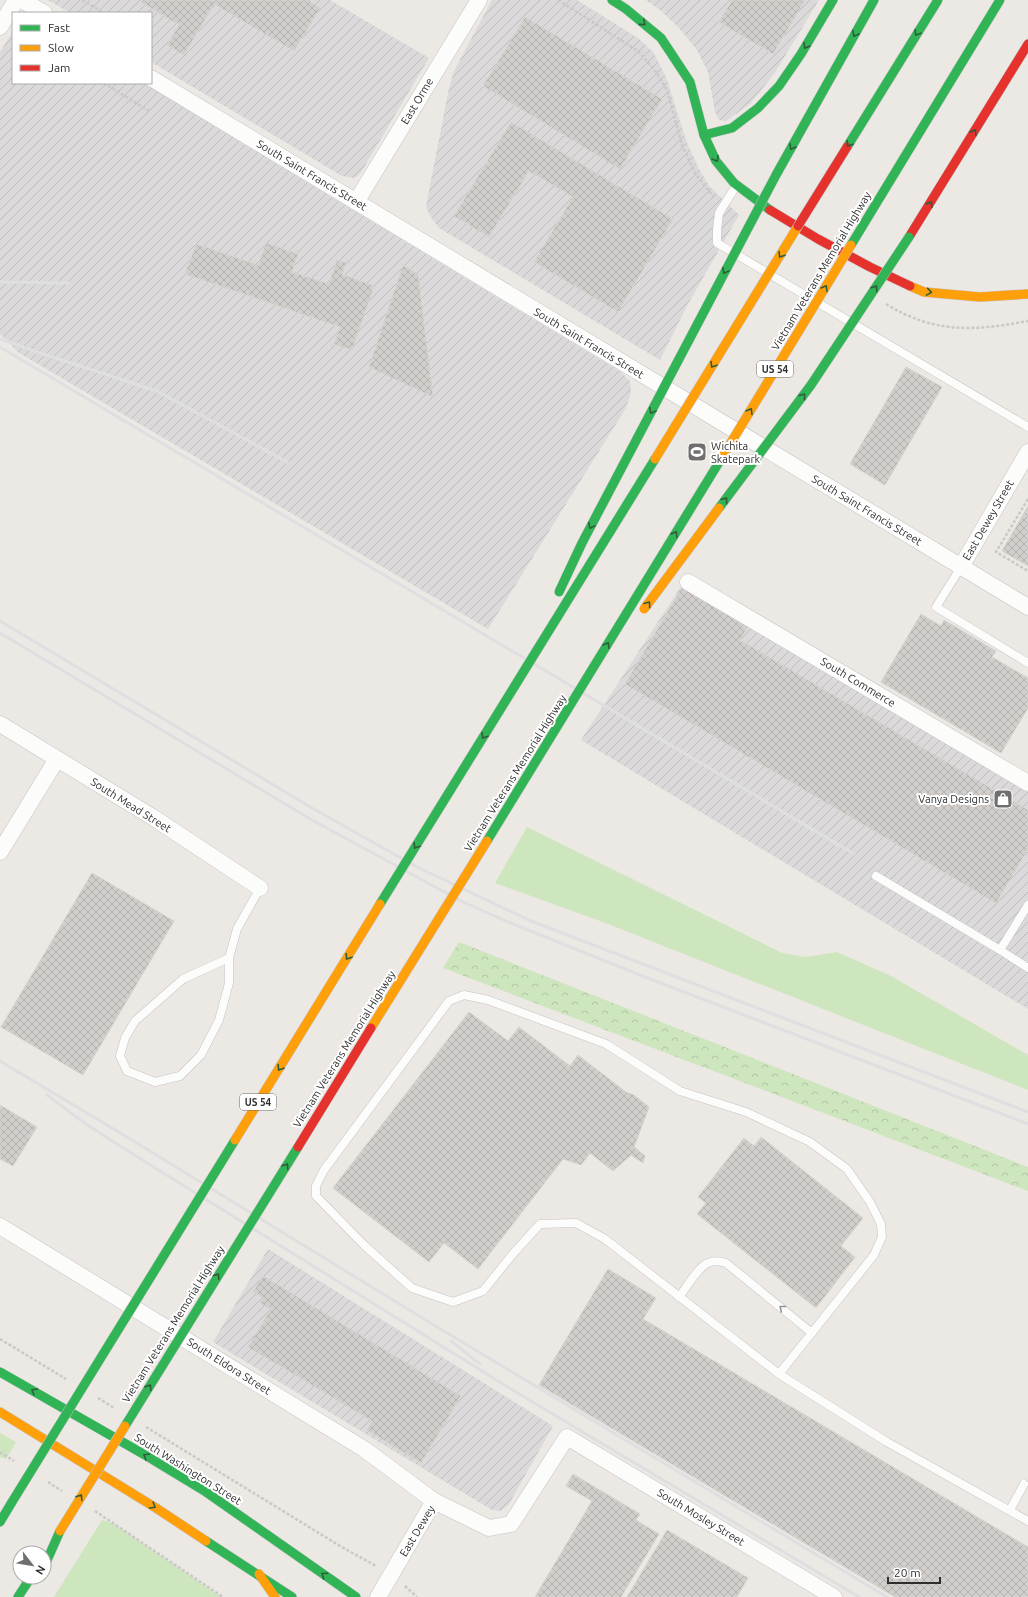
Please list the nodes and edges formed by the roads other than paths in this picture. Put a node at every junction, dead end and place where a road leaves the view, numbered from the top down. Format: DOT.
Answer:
graph roads {
  1 [pos="16,0"];
  2 [pos="22,0"];
  3 [pos="479,0"];
  4 [pos="612,0"];
  5 [pos="833,0"];
  6 [pos="874,0"];
  7 [pos="938,0"];
  8 [pos="1000,0"];
  9 [pos="42,12"];
  10 [pos="0,27"];
  11 [pos="1028,44"];
  12 [pos="152,79"];
  13 [pos="704,136"];
  14 [pos="737,185"];
  15 [pos="356,202"];
  16 [pos="1028,294"];
  17 [pos="1028,427"];
  18 [pos="1028,452"];
  19 [pos="961,567"];
  20 [pos="688,582"];
  21 [pos="555,598"];
  22 [pos="1028,607"];
  23 [pos="639,616"];
  24 [pos="545,619"];
  25 [pos="616,648"];
  26 [pos="1028,663"];
  27 [pos="505,702"];
  28 [pos="0,724"];
  29 [pos="551,738"];
  30 [pos="57,759"];
  31 [pos="1028,783"];
  32 [pos="0,852"];
  33 [pos="876,876"];
  34 [pos="260,888"];
  35 [pos="1028,905"];
  36 [pos="1000,950"];
  37 [pos="229,958"];
  38 [pos="1028,968"];
  39 [pos="0,1226"];
  40 [pos="679,1296"];
  41 [pos="812,1333"];
  42 [pos="0,1372"];
  43 [pos="779,1374"];
  44 [pos="0,1412"];
  45 [pos="567,1437"];
  46 [pos="1024,1484"];
  47 [pos="434,1501"];
  48 [pos="12,1502"];
  49 [pos="1010,1510"];
  50 [pos="0,1517"];
  51 [pos="1028,1520"];
  52 [pos="0,1522"];
  53 [pos="60,1531"];
  54 [pos="51,1545"];
  55 [pos="52,1549"];
  56 [pos="259,1574"];
  57 [pos="26,1585"];
  58 [pos="36,1585"];
  59 [pos="34,1590"];
  60 [pos="18,1597"];
  61 [pos="275,1597"];
  62 [pos="292,1597"];
  63 [pos="356,1597"];
  64 [pos="378,1597"];
  65 [pos="834,1597"];
  1 -- 10 [label="street"];
  2 -- 9 [label="street"];
  3 -- 15 [label="street, East Orme"];
  4 -- 13 [label="main road, one-way"];
  5 -- 13 [label="main road, one-way"];
  6 -- 21 [label="main road, one-way, bridge"];
  7 -- 27 [label="main road, US 54, one-way, bridge"];
  29 -- 8 [label="main road, Vietnam Veterans Memorial Highway / US 54, one-way, bridge"];
  23 -- 11 [label="main road, one-way, bridge"];
  12 -- 15 [label="street, South Saint Francis Street"];
  13 -- 14 [label="main road, one-way"];
  14 -- 16 [label="main road, one-way"];
  14 -- 17 [label="lane"];
  15 -- 19 [label="street, South Saint Francis Street"];
  18 -- 19 [label="street, East Dewey Street"];
  19 -- 22 [label="street, South Saint Francis Street"];
  19 -- 26 [label="lane"];
  20 -- 31 [label="street, South Commerce"];
  24 -- 27 [label="main road, bridge"];
  25 -- 29 [label="main road, bridge"];
  27 -- 48 [label="main road, US 54, one-way, bridge"];
  28 -- 30 [label="street, South Mead Street"];
  53 -- 29 [label="main road, Vietnam Veterans Memorial Highway / US 54, one-way, bridge"];
  30 -- 32 [label="street"];
  30 -- 34 [label="street, South Mead Street"];
  33 -- 36 [label="lane"];
  34 -- 37 [label="lane"];
  35 -- 36 [label="lane"];
  36 -- 38 [label="lane"];
  37 -- 37 [label="lane"];
  39 -- 47 [label="street, South Eldora Street"];
  41 -- 40 [label="lane, one-way"];
  40 -- 41 [label="lane"];
  40 -- 43 [label="lane"];
  41 -- 43 [label="lane"];
  63 -- 42 [label="main road, South Washington Street, one-way"];
  43 -- 49 [label="lane"];
  44 -- 56 [label="main road, one-way"];
  45 -- 47 [label="street, East Dewey"];
  45 -- 65 [label="street, South Mosley Street"];
  46 -- 49 [label="lane"];
  47 -- 64 [label="street, East Dewey"];
  48 -- 50 [label="main road"];
  48 -- 52 [label="main road, US 54"];
  49 -- 51 [label="lane"];
  53 -- 54 [label="main road, Vietnam Veterans Memorial Highway / US 54"];
  53 -- 55 [label="main road"];
  56 -- 61 [label="main road"];
  56 -- 62 [label="main road"];
  57 -- 60 [label="main road"];
  58 -- 59 [label="main road"];
}
